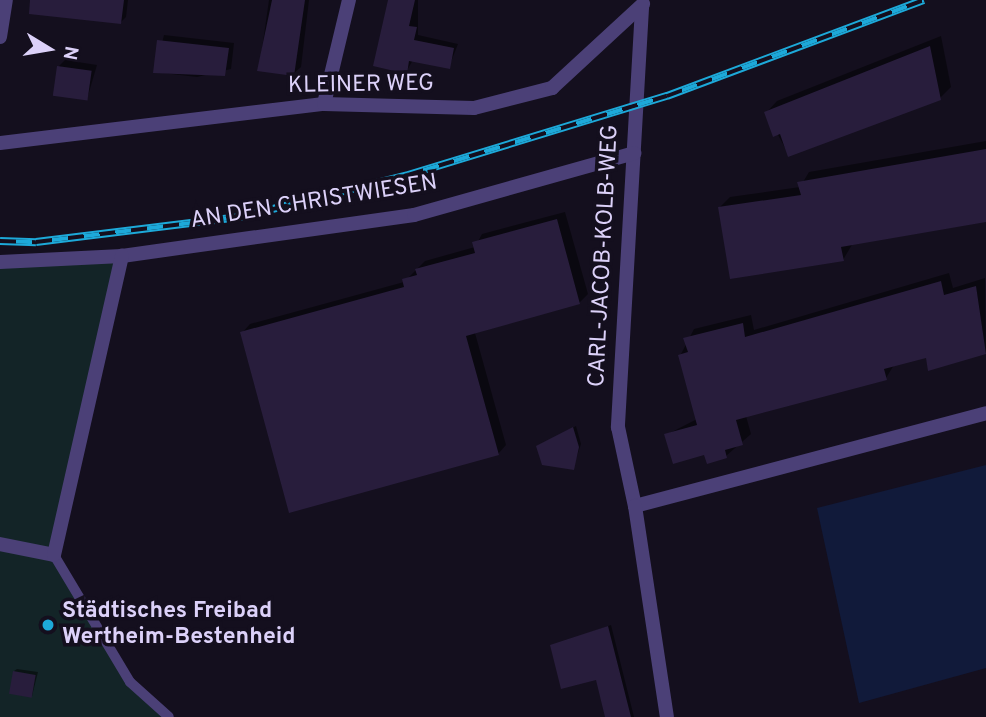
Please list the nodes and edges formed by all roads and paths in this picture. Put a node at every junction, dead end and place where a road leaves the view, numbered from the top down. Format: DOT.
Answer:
graph roads {
  1 [pos="6,0"];
  2 [pos="349,0"];
  3 [pos="643,4"];
  4 [pos="0,37"];
  5 [pos="324,104"];
  6 [pos="0,143"];
  7 [pos="634,153"];
  8 [pos="122,256"];
  9 [pos="0,262"];
  10 [pos="986,413"];
  11 [pos="635,506"];
  12 [pos="0,544"];
  13 [pos="54,555"];
  14 [pos="169,717"];
  15 [pos="667,717"];
  1 -- 4 [label="street"];
  2 -- 5 [label="street"];
  3 -- 5 [label="street, KLEINER WEG"];
  3 -- 7 [label="street, CARL-JACOB-KOLB-WEG"];
  5 -- 6 [label="street, KLEINER WEG"];
  7 -- 8 [label="street, AN DEN CHRISTWIESEN"];
  7 -- 11 [label="street, CARL-JACOB-KOLB-WEG"];
  8 -- 9 [label="street, AN DEN CHRISTWIESEN"];
  8 -- 13 [label="street"];
  10 -- 11 [label="street"];
  11 -- 15 [label="street, CARL-JACOB-KOLB-WEG"];
  12 -- 13 [label="street"];
  13 -- 14 [label="lane"];
}
